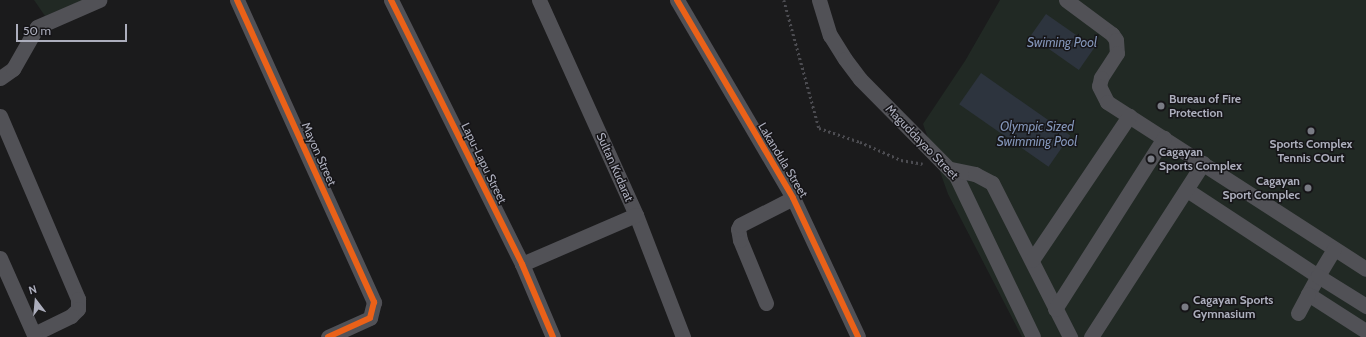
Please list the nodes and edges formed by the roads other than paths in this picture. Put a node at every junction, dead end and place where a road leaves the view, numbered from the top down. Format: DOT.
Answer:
graph roads {
  1 [pos="99,0"];
  2 [pos="237,0"];
  3 [pos="391,0"];
  4 [pos="539,0"];
  5 [pos="677,0"];
  6 [pos="819,0"];
  7 [pos="1066,0"];
  8 [pos="0,78"];
  9 [pos="0,116"];
  10 [pos="1129,116"];
  11 [pos="1164,138"];
  12 [pos="1203,163"];
  13 [pos="951,169"];
  14 [pos="1187,190"];
  15 [pos="793,198"];
  16 [pos="636,215"];
  17 [pos="1334,249"];
  18 [pos="0,258"];
  19 [pos="1032,260"];
  20 [pos="522,264"];
  21 [pos="1366,269"];
  22 [pos="1318,276"];
  23 [pos="1308,294"];
  24 [pos="766,303"];
  25 [pos="1366,306"];
  26 [pos="1055,309"];
  27 [pos="1298,313"];
  28 [pos="1364,330"];
  29 [pos="34,336"];
  30 [pos="328,337"];
  31 [pos="553,337"];
  32 [pos="683,337"];
  33 [pos="858,337"];
  34 [pos="1033,337"];
  35 [pos="1070,337"];
  36 [pos="1091,337"];
  1 -- 8 [label="street"];
  2 -- 30 [label="street, Mayon Street"];
  3 -- 20 [label="street, Lapu-Lapu Street"];
  4 -- 16 [label="street, Sultan Kudarat"];
  5 -- 15 [label="street, Lakandula Street"];
  6 -- 13 [label="street, Maguddayao Street"];
  7 -- 10 [label="street"];
  9 -- 29 [label="street"];
  10 -- 11 [label="street"];
  10 -- 19 [label="street"];
  11 -- 12 [label="street"];
  11 -- 26 [label="street"];
  12 -- 14 [label="street"];
  12 -- 17 [label="street"];
  13 -- 19 [label="street"];
  13 -- 34 [label="street, Maguddayao Street"];
  14 -- 22 [label="street"];
  14 -- 36 [label="street"];
  15 -- 24 [label="street"];
  15 -- 33 [label="street, Lakandula Street"];
  16 -- 20 [label="street"];
  16 -- 32 [label="street, Sultan Kudarat"];
  17 -- 21 [label="street"];
  17 -- 22 [label="street"];
  18 -- 29 [label="street"];
  19 -- 26 [label="street"];
  20 -- 31 [label="street, Lapu-Lapu Street"];
  22 -- 23 [label="street"];
  22 -- 25 [label="street"];
  23 -- 27 [label="street"];
  23 -- 28 [label="street"];
  26 -- 35 [label="street"];
}
